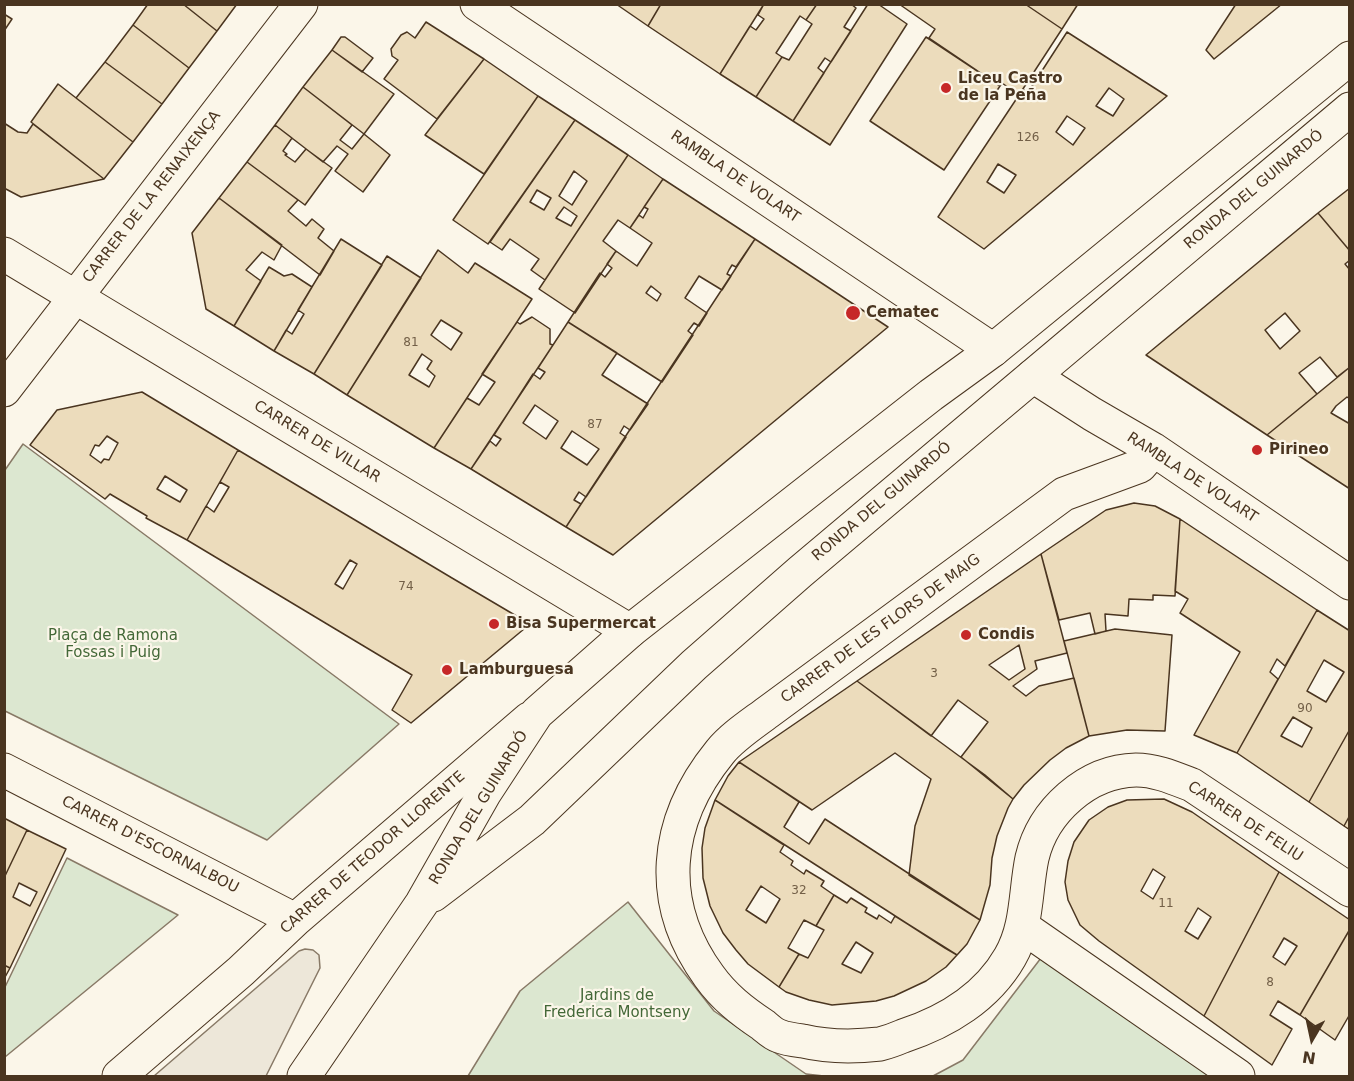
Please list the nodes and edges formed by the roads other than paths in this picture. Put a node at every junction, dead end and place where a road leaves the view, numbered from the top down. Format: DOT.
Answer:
graph roads {
  1 [pos="300,4"];
  2 [pos="477,4"];
  3 [pos="1350,58"];
  4 [pos="1350,109"];
  5 [pos="4,254"];
  6 [pos="76,296"];
  7 [pos="993,350"];
  8 [pos="1033,376"];
  9 [pos="4,390"];
  10 [pos="1154,450"];
  11 [pos="1350,583"];
  12 [pos="630,631"];
  13 [pos="537,712"];
  14 [pos="4,770"];
  15 [pos="672,867"];
  16 [pos="1350,890"];
  17 [pos="422,903"];
  18 [pos="295,920"];
  19 [pos="1023,927"];
  20 [pos="119,1077"];
  21 [pos="304,1077"];
  22 [pos="1238,1077"];
  1 -- 6 [label="street, CARRER DE LA RENAIXENÇA"];
  2 -- 7 [label="street, RAMBLA DE VOLART"];
  3 -- 7 [label="street"];
  4 -- 8 [label="street, RONDA DEL GUINARDÓ"];
  5 -- 6 [label="street, CARRER DE VILLAR"];
  6 -- 9 [label="street, CARRER DE LA RENAIXENÇA"];
  6 -- 12 [label="street, CARRER DE VILLAR"];
  7 -- 8 [label="street, RAMBLA DE VOLART"];
  7 -- 12 [label="street"];
  8 -- 10 [label="street, RAMBLA DE VOLART"];
  8 -- 17 [label="street, RONDA DEL GUINARDÓ"];
  10 -- 11 [label="street, RAMBLA DE VOLART"];
  10 -- 15 [label="street, CARRER DE LES FLORS DE MAIG"];
  12 -- 13 [label="street, CARRER DE TEODOR LLORENTE"];
  13 -- 17 [label="street, RONDA DEL GUINARDÓ"];
  13 -- 18 [label="street, CARRER DE TEODOR LLORENTE"];
  14 -- 18 [label="street, CARRER D'ESCORNALBOU"];
  15 -- 19 [label="street, CARRER DE FELIU"];
  16 -- 19 [label="street, CARRER DE FELIU"];
  17 -- 21 [label="street, RONDA DEL GUINARDÓ"];
  18 -- 20 [label="street, CARRER DE TEODOR LLORENTE"];
  19 -- 22 [label="street"];
}
